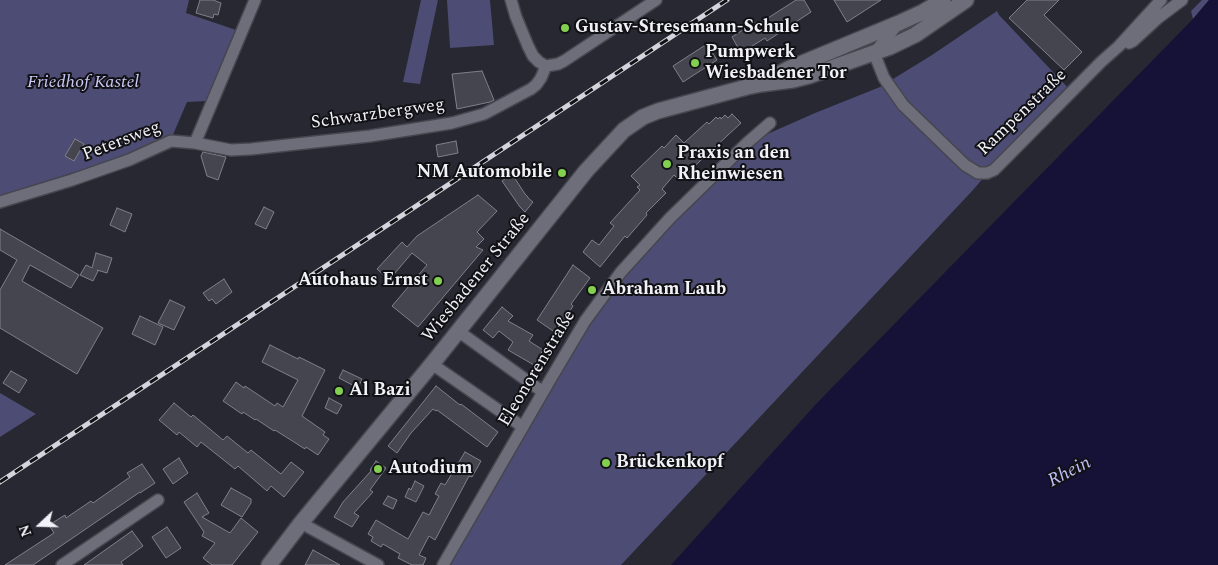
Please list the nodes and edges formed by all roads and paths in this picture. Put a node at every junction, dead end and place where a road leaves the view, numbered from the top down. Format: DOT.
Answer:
graph roads {
  1 [pos="255,0"];
  2 [pos="511,0"];
  3 [pos="656,0"];
  4 [pos="943,0"];
  5 [pos="966,0"];
  6 [pos="1161,0"];
  7 [pos="1182,0"];
  8 [pos="899,23"];
  9 [pos="847,45"];
  10 [pos="1119,46"];
  11 [pos="874,53"];
  12 [pos="546,66"];
  13 [pos="762,84"];
  14 [pos="770,123"];
  15 [pos="195,143"];
  16 [pos="4,201"];
  17 [pos="0,212"];
  18 [pos="458,331"];
  19 [pos="432,364"];
  20 [pos="542,392"];
  21 [pos="523,427"];
  22 [pos="158,500"];
  23 [pos="302,523"];
  24 [pos="62,565"];
  25 [pos="268,565"];
  26 [pos="378,565"];
  27 [pos="443,565"];
  1 -- 15 [label="street"];
  2 -- 12 [label="street"];
  3 -- 12 [label="street"];
  4 -- 8 [label="main road"];
  5 -- 11 [label="main road"];
  6 -- 10 [label="street, Rampenstraße"];
  7 -- 10 [label="street"];
  8 -- 9 [label="main road"];
  8 -- 11 [label="street"];
  9 -- 11 [label="street"];
  9 -- 13 [label="main road"];
  10 -- 11 [label="street, Rampenstraße"];
  11 -- 13 [label="main road"];
  12 -- 15 [label="street, Schwarzbergweg"];
  13 -- 18 [label="main road, Wiesbadener Straße"];
  14 -- 20 [label="street, Eleonorenstraße"];
  15 -- 16 [label="street, Petersweg"];
  16 -- 17 [label="street"];
  18 -- 19 [label="main road, Wiesbadener Straße"];
  18 -- 20 [label="street"];
  19 -- 21 [label="street"];
  19 -- 23 [label="main road, Wiesbadener Straße"];
  20 -- 21 [label="street, Eleonorenstraße"];
  21 -- 27 [label="street, Eleonorenstraße"];
  22 -- 24 [label="street"];
  23 -- 25 [label="main road, Wiesbadener Straße"];
  23 -- 26 [label="street"];
}
